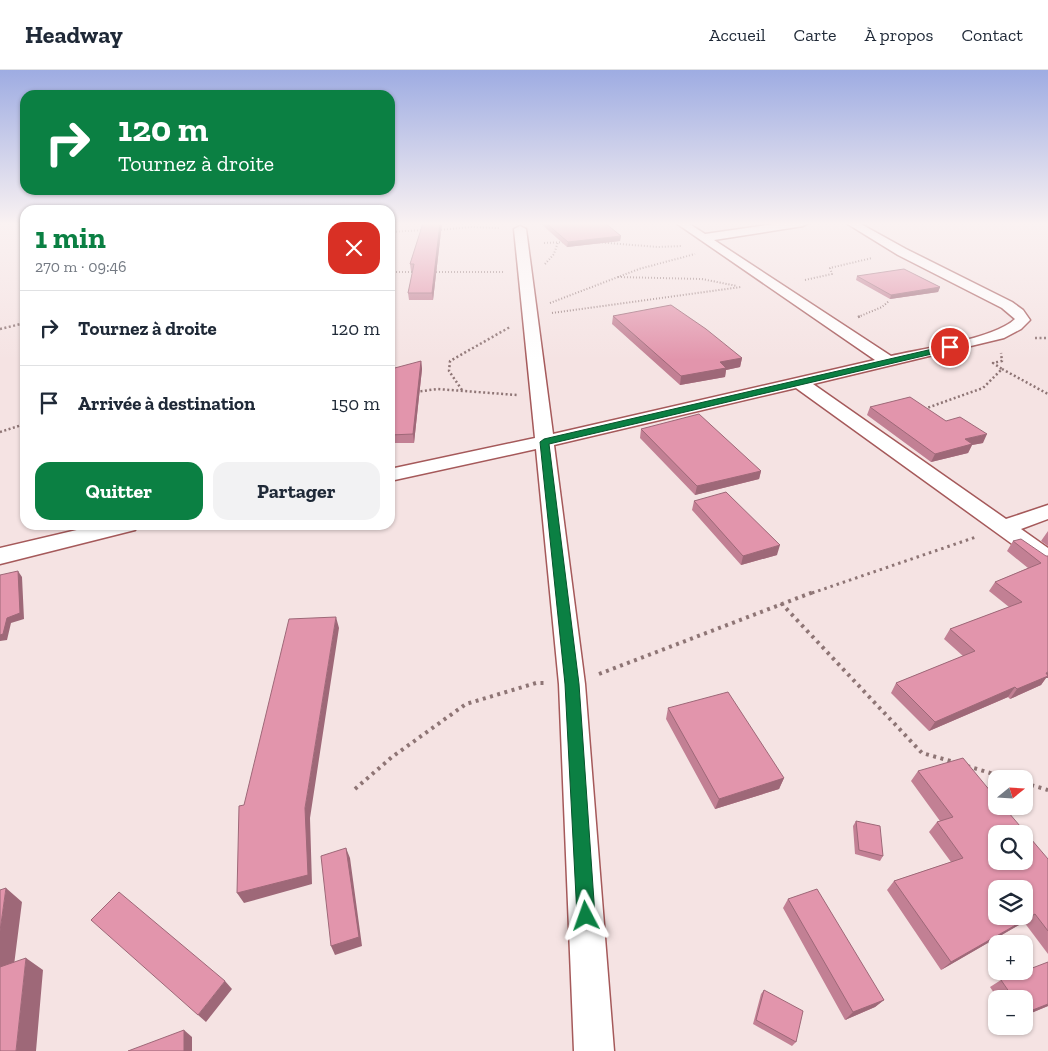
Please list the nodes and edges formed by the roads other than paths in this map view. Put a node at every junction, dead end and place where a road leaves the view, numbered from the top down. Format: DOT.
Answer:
graph roads {
  1 [pos="524,269"];
  2 [pos="747,269"];
  3 [pos="935,269"];
  4 [pos="887,361"];
  5 [pos="800,383"];
  6 [pos="544,442"];
  7 [pos="395,475"];
  8 [pos="1048,512"];
  9 [pos="1005,527"];
  10 [pos="107,530"];
  11 [pos="0,556"];
  12 [pos="1048,559"];
  13 [pos="594,1051"];
  1 -- 6 [label="street"];
  2 -- 4 [label="street"];
  3 -- 4 [label="street"];
  4 -- 5 [label="street"];
  5 -- 6 [label="street"];
  5 -- 9 [label="street"];
  6 -- 7 [label="street"];
  6 -- 13 [label="street"];
  8 -- 9 [label="street"];
  9 -- 12 [label="street"];
  10 -- 11 [label="street"];
}
